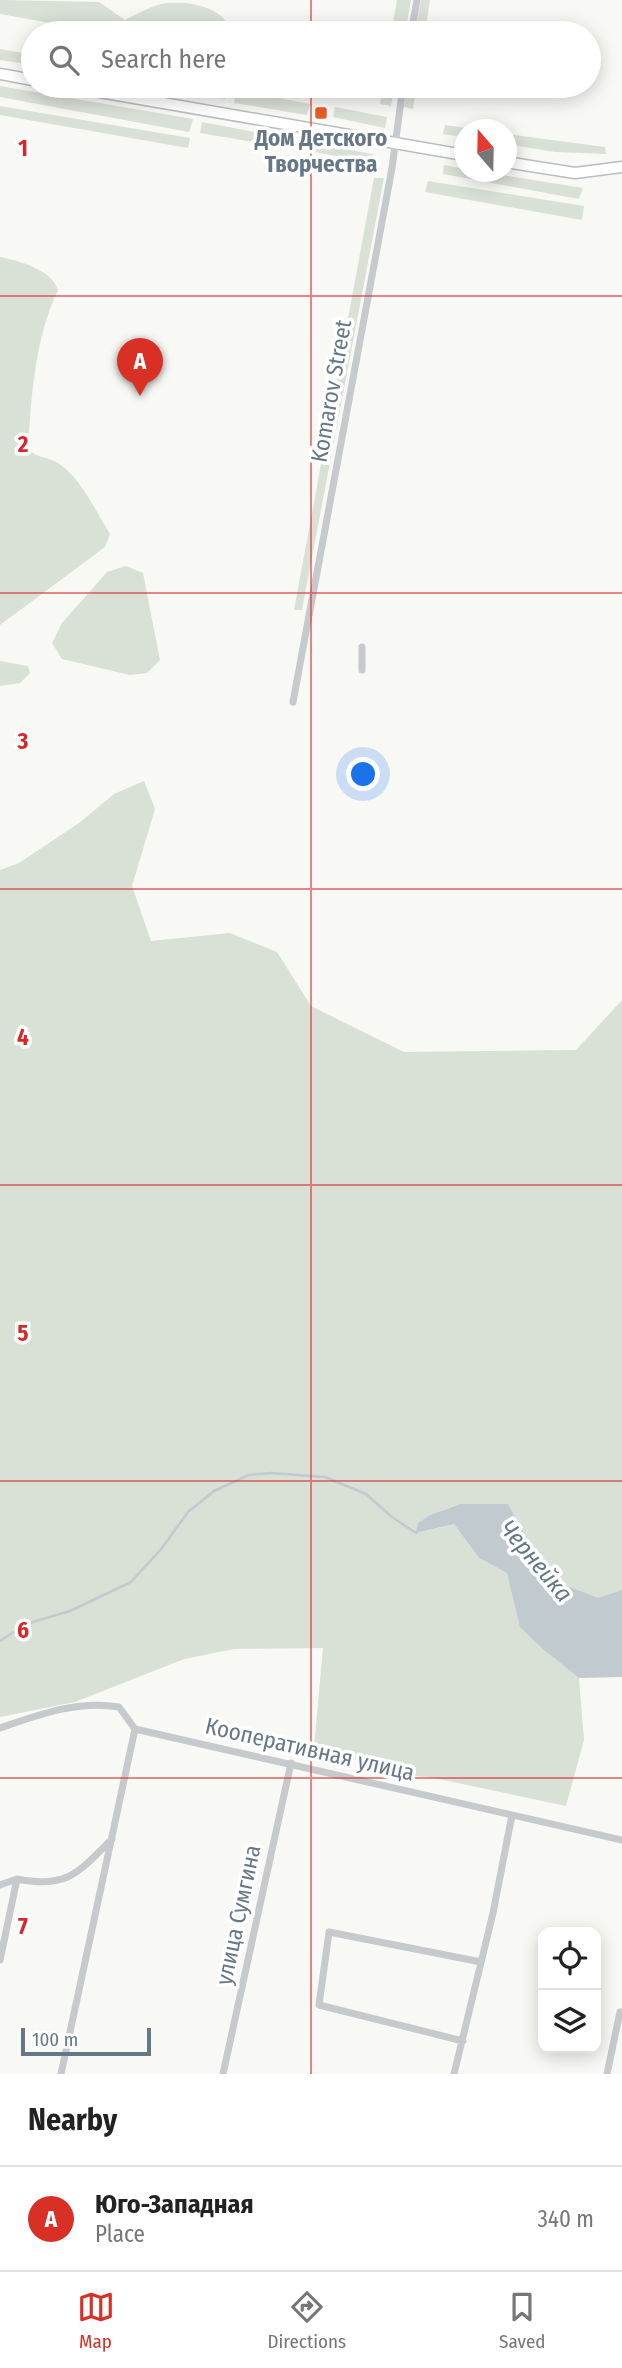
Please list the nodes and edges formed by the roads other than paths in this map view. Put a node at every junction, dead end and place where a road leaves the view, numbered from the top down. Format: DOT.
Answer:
graph roads {
  1 [pos="417,0"];
  2 [pos="413,21"];
  3 [pos="0,74"];
  4 [pos="21,78"];
  5 [pos="134,98"];
  6 [pos="401,98"];
  7 [pos="395,143"];
  8 [pos="454,153"];
  9 [pos="517,164"];
  10 [pos="622,167"];
  11 [pos="362,647"];
  12 [pos="362,670"];
  13 [pos="293,702"];
  14 [pos="0,1728"];
  15 [pos="135,1729"];
  16 [pos="291,1763"];
  17 [pos="512,1815"];
  18 [pos="112,1839"];
  19 [pos="622,1840"];
  20 [pos="16,1879"];
  21 [pos="0,1885"];
  22 [pos="0,1960"];
  23 [pos="481,1962"];
  24 [pos="620,2012"];
  25 [pos="463,2040"];
  26 [pos="61,2074"];
  27 [pos="223,2074"];
  28 [pos="454,2074"];
  29 [pos="607,2074"];
  1 -- 2 [label="street"];
  3 -- 4 [label="main road"];
  5 -- 7 [label="main road"];
  6 -- 7 [label="street, Komarov Street"];
  7 -- 8 [label="main road"];
  7 -- 13 [label="street, Komarov Street"];
  9 -- 10 [label="main road"];
  11 -- 12 [label="street"];
  14 -- 15 [label="street"];
  15 -- 16 [label="street, Кооперативная улица"];
  15 -- 18 [label="street"];
  16 -- 17 [label="street, Кооперативная улица"];
  16 -- 27 [label="street, улица Сумгина"];
  17 -- 19 [label="street, Кооперативная улица"];
  17 -- 23 [label="street"];
  18 -- 20 [label="street"];
  18 -- 26 [label="street"];
  20 -- 21 [label="street"];
  20 -- 22 [label="street"];
  23 -- 25 [label="street"];
  23 -- 25 [label="street"];
  24 -- 29 [label="street"];
  25 -- 28 [label="street"];
}
